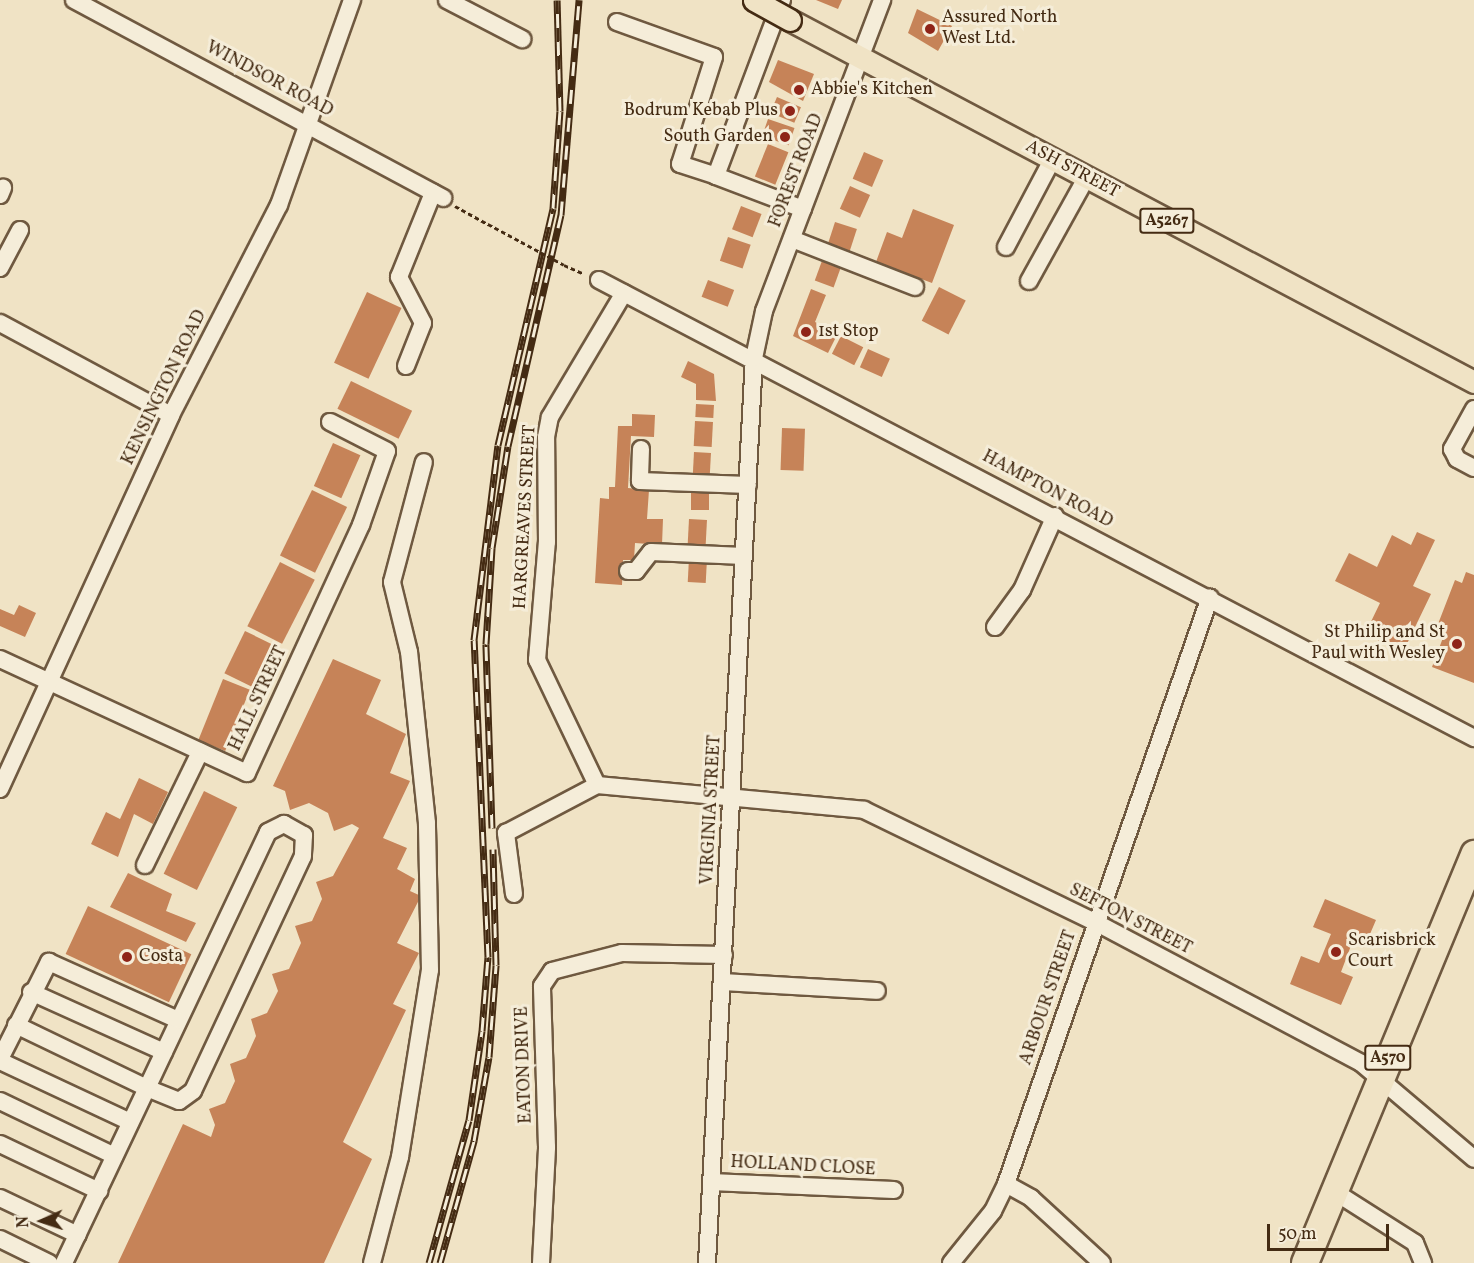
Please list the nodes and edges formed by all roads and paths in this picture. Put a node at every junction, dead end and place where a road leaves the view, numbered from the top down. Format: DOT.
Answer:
graph roads {
  1 [pos="74,0"];
  2 [pos="352,0"];
  3 [pos="447,0"];
  4 [pos="754,0"];
  5 [pos="782,0"];
  6 [pos="882,0"];
  7 [pos="617,22"];
  8 [pos="522,39"];
  9 [pos="860,59"];
  10 [pos="308,121"];
  11 [pos="1052,160"];
  12 [pos="716,176"];
  13 [pos="1086,178"];
  14 [pos="803,209"];
  15 [pos="464,212"];
  16 [pos="20,230"];
  17 [pos="792,239"];
  18 [pos="1006,247"];
  19 [pos="0,267"];
  20 [pos="592,277"];
  21 [pos="1029,281"];
  22 [pos="915,288"];
  23 [pos="624,293"];
  24 [pos="2,329"];
  25 [pos="754,358"];
  26 [pos="406,366"];
  27 [pos="1474,382"];
  28 [pos="1474,409"];
  29 [pos="171,415"];
  30 [pos="330,423"];
  31 [pos="641,449"];
  32 [pos="424,462"];
  33 [pos="1474,468"];
  34 [pos="748,485"];
  35 [pos="1055,516"];
  36 [pos="744,556"];
  37 [pos="628,571"];
  38 [pos="1210,597"];
  39 [pos="994,627"];
  40 [pos="0,659"];
  41 [pos="49,684"];
  42 [pos="1474,738"];
  43 [pos="200,752"];
  44 [pos="597,785"];
  45 [pos="0,789"];
  46 [pos="732,797"];
  47 [pos="1474,854"];
  48 [pos="146,865"];
  49 [pos="514,894"];
  50 [pos="1095,922"];
  51 [pos="724,955"];
  52 [pos="722,982"];
  53 [pos="877,991"];
  54 [pos="31,992"];
  55 [pos="178,1020"];
  56 [pos="15,1025"];
  57 [pos="164,1052"];
  58 [pos="0,1060"];
  59 [pos="1380,1077"];
  60 [pos="147,1088"];
  61 [pos="0,1101"];
  62 [pos="130,1122"];
  63 [pos="0,1144"];
  64 [pos="115,1156"];
  65 [pos="1474,1159"];
  66 [pos="711,1182"];
  67 [pos="1006,1184"];
  68 [pos="894,1190"];
  69 [pos="99,1191"];
  70 [pos="1335,1192"];
  71 [pos="0,1198"];
  72 [pos="78,1235"];
  73 [pos="0,1239"];
  74 [pos="49,1263"];
  75 [pos="64,1263"];
  76 [pos="372,1263"];
  77 [pos="541,1263"];
  78 [pos="706,1263"];
  79 [pos="951,1263"];
  80 [pos="1102,1263"];
  81 [pos="1305,1263"];
  82 [pos="1423,1263"];
  1 -- 10 [label="street, WINDSOR ROAD"];
  2 -- 10 [label="street, KENSINGTON ROAD"];
  3 -- 8 [label="street"];
  4 -- 9 [label="main road, A5267, bridge"];
  5 -- 12 [label="street"];
  6 -- 9 [label="street, FOREST ROAD"];
  7 -- 12 [label="street"];
  9 -- 11 [label="main road, ASH STREET / A5267"];
  9 -- 14 [label="street, FOREST ROAD"];
  10 -- 26 [label="street, WINDSOR ROAD"];
  10 -- 29 [label="street, KENSINGTON ROAD"];
  11 -- 13 [label="main road, ASH STREET / A5267"];
  11 -- 18 [label="street"];
  12 -- 14 [label="street"];
  13 -- 21 [label="street"];
  13 -- 27 [label="main road, ASH STREET / A5267"];
  14 -- 17 [label="street, FOREST ROAD"];
  15 -- 20 [label="path, bridge"];
  16 -- 19 [label="street"];
  17 -- 22 [label="street"];
  17 -- 25 [label="street, FOREST ROAD"];
  20 -- 23 [label="street, HAMPTON ROAD"];
  23 -- 25 [label="street, HAMPTON ROAD"];
  23 -- 44 [label="street, HARGREAVES STREET"];
  24 -- 29 [label="street"];
  25 -- 34 [label="street, VIRGINIA STREET"];
  25 -- 35 [label="street, HAMPTON ROAD"];
  28 -- 33 [label="street"];
  29 -- 41 [label="street, KENSINGTON ROAD"];
  30 -- 43 [label="street, HALL STREET"];
  31 -- 34 [label="street"];
  32 -- 76 [label="street"];
  34 -- 36 [label="street, VIRGINIA STREET"];
  35 -- 38 [label="street, HAMPTON ROAD"];
  35 -- 39 [label="street"];
  36 -- 37 [label="street"];
  36 -- 46 [label="street, VIRGINIA STREET"];
  38 -- 42 [label="street, HAMPTON ROAD"];
  38 -- 50 [label="street, ARBOUR STREET"];
  40 -- 41 [label="street, HALL STREET"];
  41 -- 43 [label="street, HALL STREET"];
  41 -- 45 [label="street, KENSINGTON ROAD"];
  43 -- 48 [label="street"];
  44 -- 46 [label="street, SEFTON STREET"];
  44 -- 49 [label="street"];
  46 -- 50 [label="street, SEFTON STREET"];
  46 -- 51 [label="street, VIRGINIA STREET"];
  47 -- 59 [label="highway, A570"];
  50 -- 59 [label="street, SEFTON STREET"];
  50 -- 67 [label="street, ARBOUR STREET"];
  51 -- 52 [label="street, VIRGINIA STREET"];
  51 -- 77 [label="street, EATON DRIVE"];
  52 -- 53 [label="street"];
  52 -- 66 [label="street, VIRGINIA STREET"];
  54 -- 55 [label="street"];
  54 -- 56 [label="street"];
  54 -- 57 [label="street"];
  55 -- 57 [label="street"];
  55 -- 60 [label="street"];
  56 -- 58 [label="street"];
  56 -- 60 [label="street"];
  57 -- 60 [label="street"];
  58 -- 62 [label="street"];
  59 -- 65 [label="street, SEFTON STREET"];
  59 -- 70 [label="highway, A570"];
  60 -- 62 [label="street"];
  61 -- 64 [label="street"];
  62 -- 64 [label="street"];
  63 -- 69 [label="street"];
  64 -- 69 [label="street"];
  66 -- 68 [label="street, HOLLAND CLOSE"];
  66 -- 78 [label="street, VIRGINIA STREET"];
  67 -- 79 [label="street, ARBOUR STREET"];
  67 -- 80 [label="street"];
  69 -- 72 [label="street"];
  70 -- 81 [label="highway, A570"];
  70 -- 82 [label="street"];
  71 -- 72 [label="street"];
  72 -- 75 [label="street"];
  73 -- 74 [label="street"];
}
